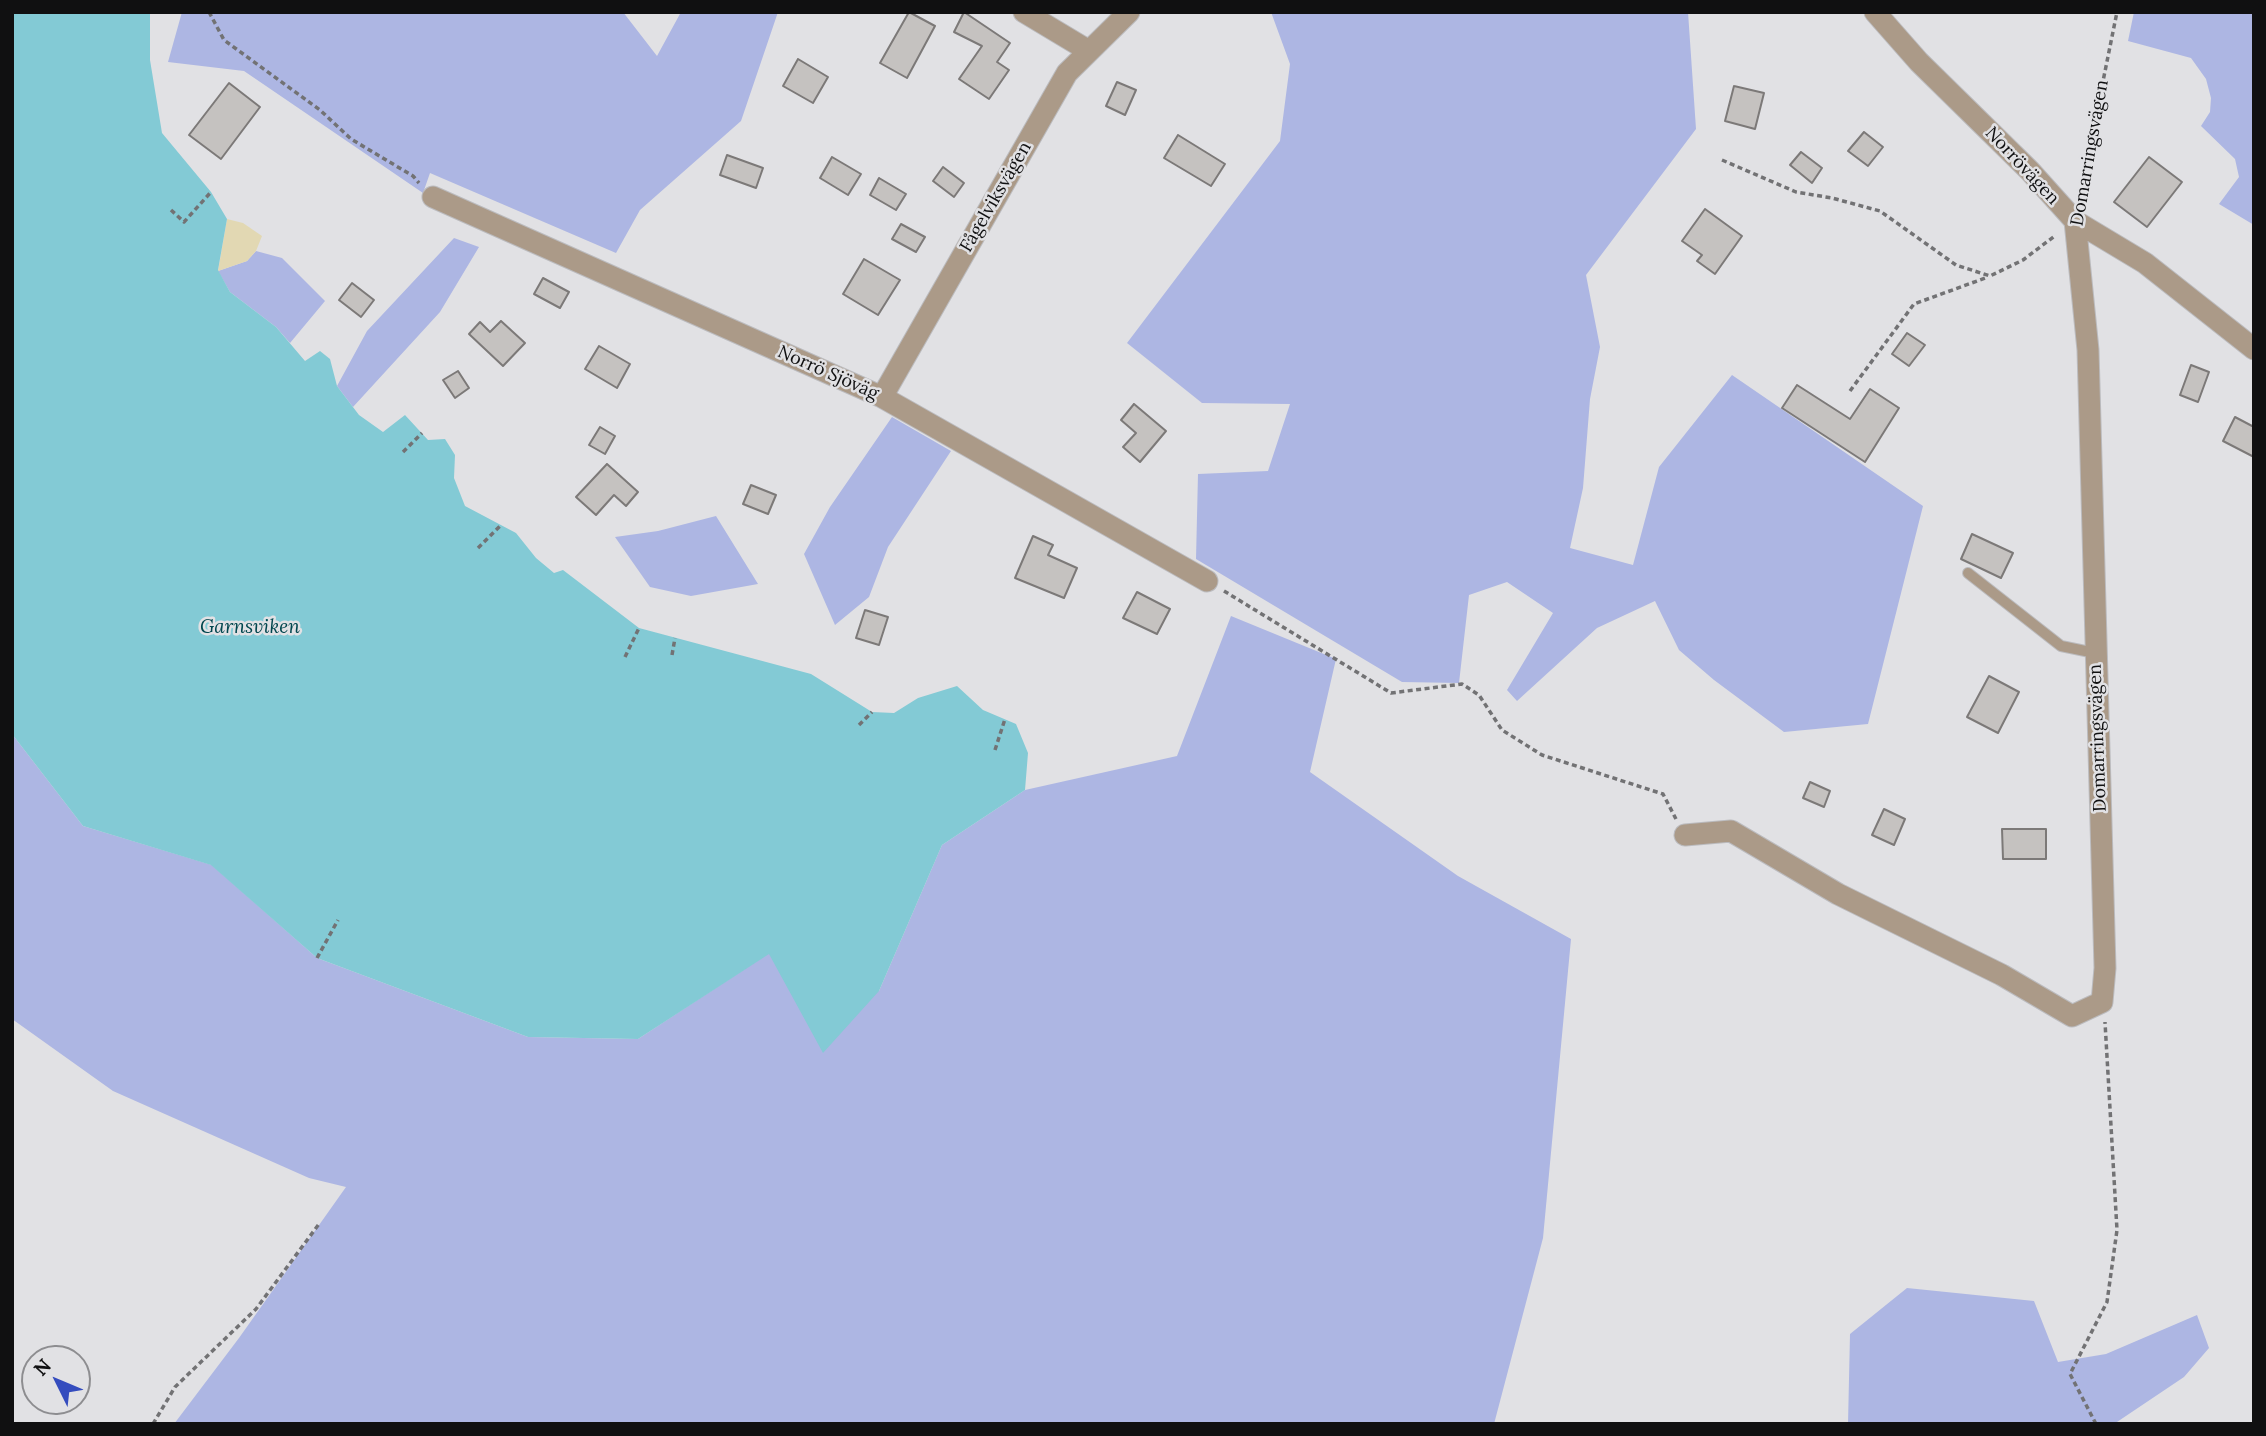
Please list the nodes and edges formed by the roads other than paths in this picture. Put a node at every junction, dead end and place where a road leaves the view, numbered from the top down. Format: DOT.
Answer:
graph roads {
  1 [pos="1024,12"];
  2 [pos="1129,12"];
  3 [pos="1875,12"];
  4 [pos="1089,51"];
  5 [pos="433,197"];
  6 [pos="2075,221"];
  7 [pos="2254,349"];
  8 [pos="882,397"];
  9 [pos="1968,573"];
  10 [pos="1208,581"];
  11 [pos="2095,653"];
  12 [pos="1685,835"];
  1 -- 4 [label="street"];
  2 -- 4 [label="street, Fågelviksvägen"];
  3 -- 6 [label="street, Norrövägen"];
  4 -- 8 [label="street, Fågelviksvägen"];
  5 -- 8 [label="street, Norrö Sjöväg"];
  6 -- 7 [label="street, Norrövägen"];
  6 -- 11 [label="street, Domarringsvägen"];
  8 -- 10 [label="street, Norrö Sjöväg"];
  9 -- 11 [label="lane"];
  11 -- 12 [label="street, Domarringsvägen"];
}
